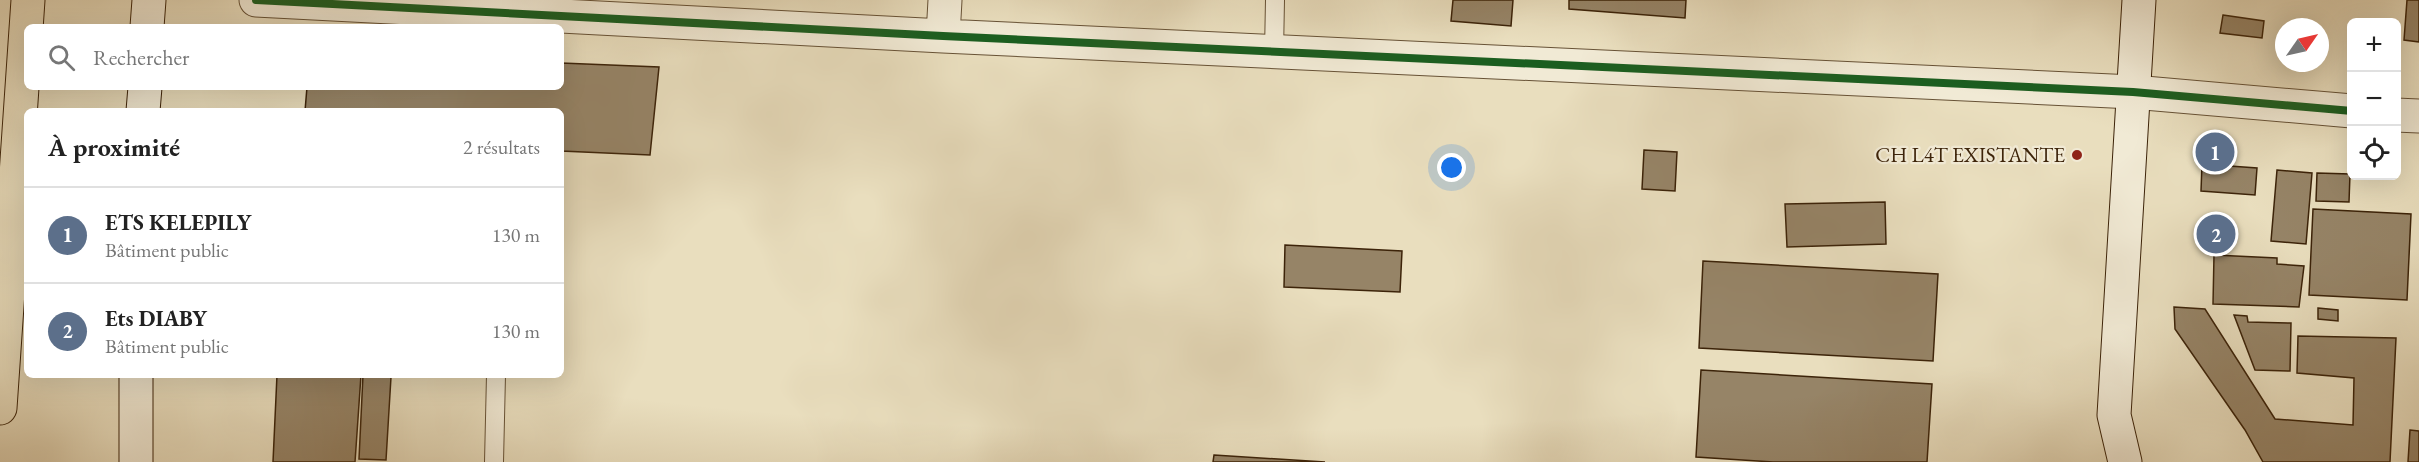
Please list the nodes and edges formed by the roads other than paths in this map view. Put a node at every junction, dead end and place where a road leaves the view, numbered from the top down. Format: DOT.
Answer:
graph roads {
  1 [pos="28,0"];
  2 [pos="149,0"];
  3 [pos="256,0"];
  4 [pos="945,0"];
  5 [pos="1275,0"];
  6 [pos="2139,0"];
  7 [pos="26,24"];
  8 [pos="147,24"];
  9 [pos="943,36"];
  10 [pos="1274,52"];
  11 [pos="24,58"];
  12 [pos="145,90"];
  13 [pos="2133,92"];
  14 [pos="143,108"];
  15 [pos="2347,111"];
  16 [pos="2401,114"];
  17 [pos="2419,116"];
  18 [pos="136,378"];
  19 [pos="496,378"];
  20 [pos="0,408"];
  21 [pos="136,462"];
  22 [pos="494,462"];
  23 [pos="2125,462"];
  1 -- 7 [label="highway"];
  2 -- 8 [label="street"];
  3 -- 9 [label="street"];
  4 -- 9 [label="street"];
  5 -- 10 [label="lane"];
  6 -- 13 [label="street"];
  9 -- 10 [label="street"];
  10 -- 13 [label="street"];
  11 -- 20 [label="highway"];
  12 -- 14 [label="street"];
  13 -- 15 [label="street"];
  13 -- 23 [label="street"];
  16 -- 17 [label="street"];
  18 -- 21 [label="street"];
  19 -- 22 [label="lane"];
}
